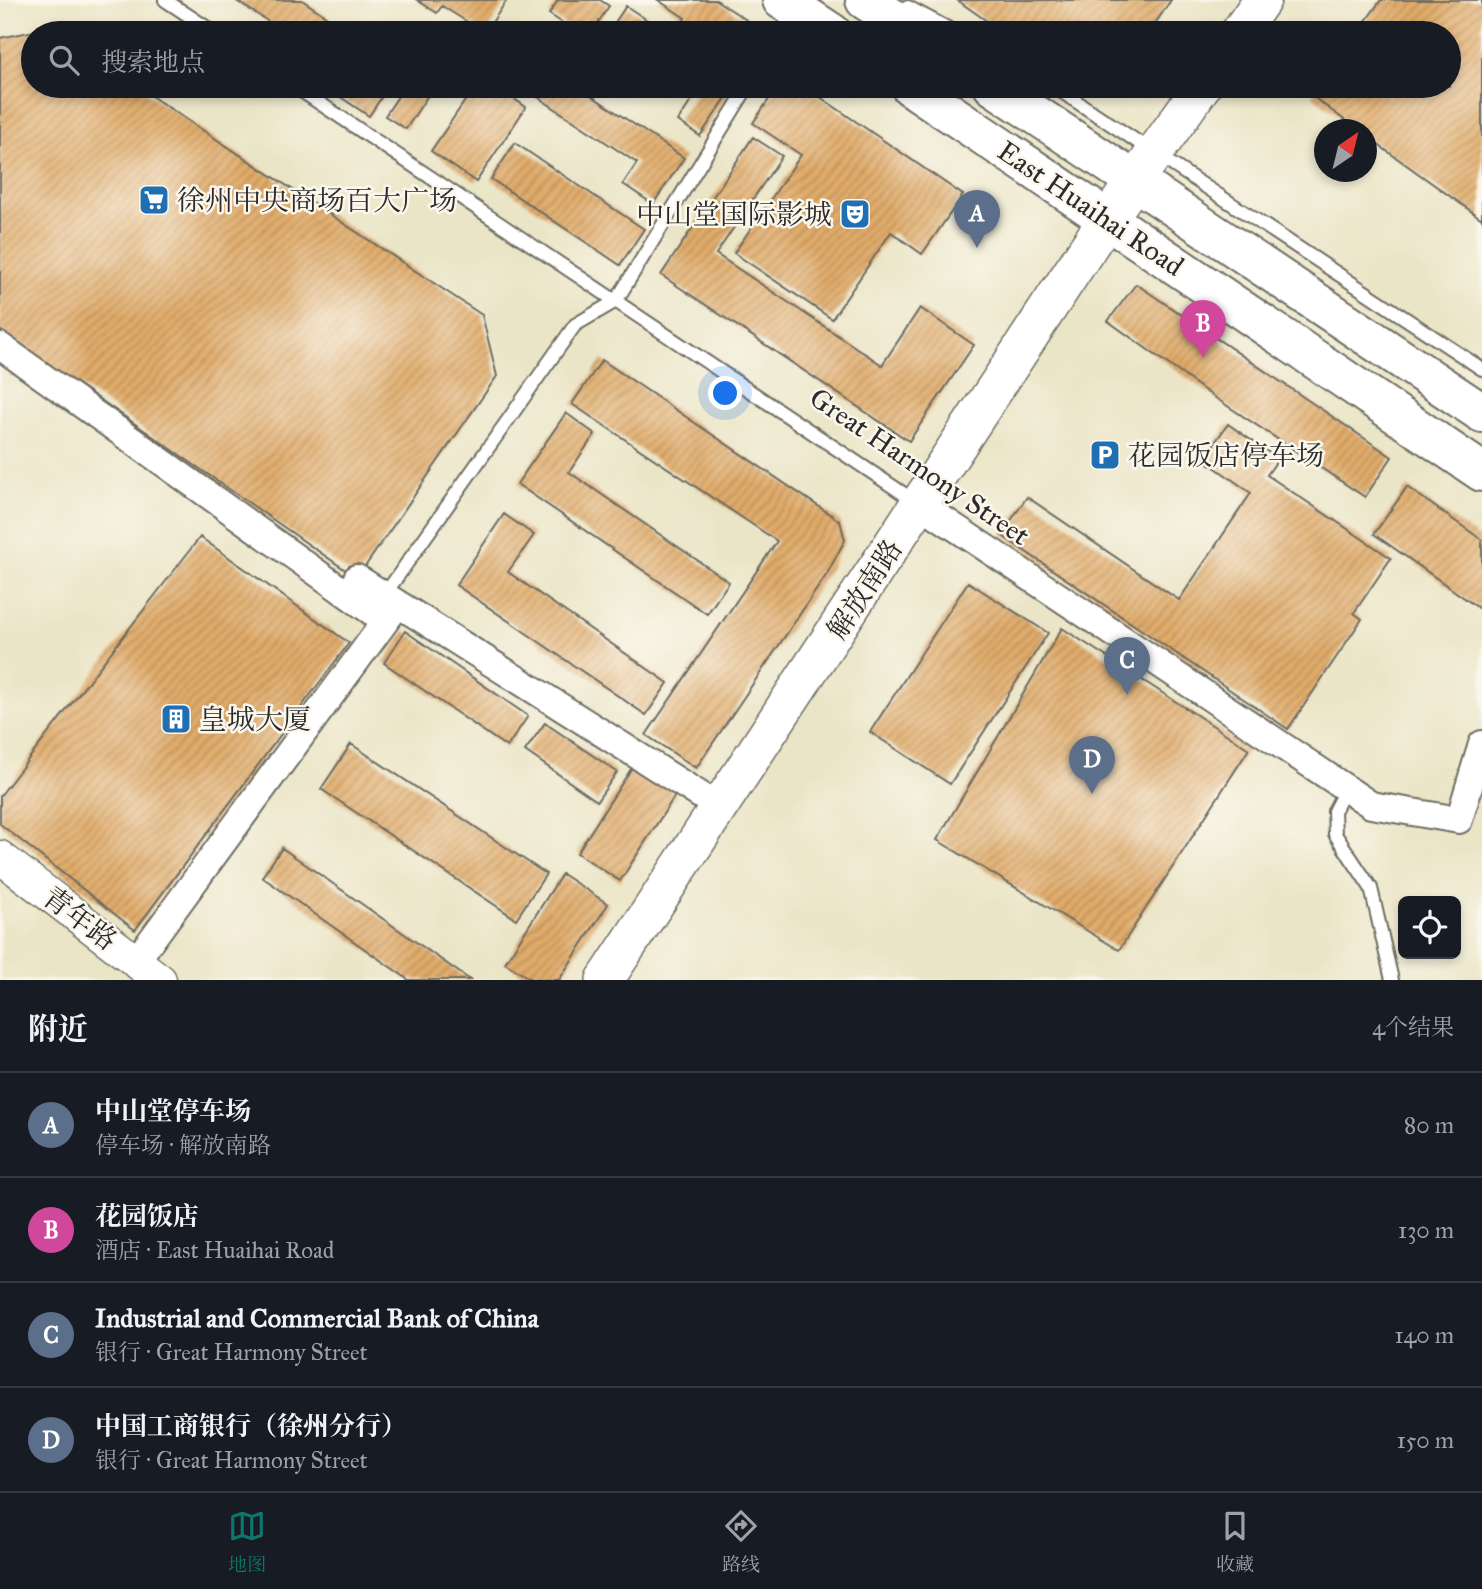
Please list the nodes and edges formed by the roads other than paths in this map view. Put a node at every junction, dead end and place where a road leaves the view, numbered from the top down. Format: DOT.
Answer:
graph roads {
  1 [pos="165,0"];
  2 [pos="865,0"];
  3 [pos="896,0"];
  4 [pos="1262,0"];
  5 [pos="197,21"];
  6 [pos="897,21"];
  7 [pos="935,21"];
  8 [pos="1247,21"];
  9 [pos="311,98"];
  10 [pos="741,98"];
  11 [pos="935,98"];
  12 [pos="1009,98"];
  13 [pos="1062,98"];
  14 [pos="1194,98"];
  15 [pos="1130,188"];
  16 [pos="616,301"];
  17 [pos="0,346"];
  18 [pos="1482,369"];
  19 [pos="1482,413"];
  20 [pos="1482,472"];
  21 [pos="920,504"];
  22 [pos="357,578"];
  23 [pos="385,604"];
  24 [pos="1482,744"];
  25 [pos="1346,788"];
  26 [pos="719,807"];
  27 [pos="0,857"];
  28 [pos="148,970"];
  29 [pos="605,980"];
  30 [pos="1392,980"];
  1 -- 5 [label="lane"];
  2 -- 6 [label="main road"];
  3 -- 7 [label="lane"];
  4 -- 8 [label="main road"];
  9 -- 16 [label="lane, Great Harmony Street"];
  10 -- 16 [label="lane"];
  11 -- 15 [label="main road, East Huaihai Road"];
  12 -- 15 [label="main road, East Huaihai Road"];
  13 -- 15 [label="lane"];
  14 -- 15 [label="main road, 解放南路"];
  15 -- 18 [label="lane"];
  15 -- 19 [label="main road, East Huaihai Road"];
  15 -- 20 [label="main road, East Huaihai Road"];
  15 -- 21 [label="main road, 解放南路"];
  16 -- 21 [label="lane, Great Harmony Street"];
  16 -- 23 [label="lane"];
  17 -- 23 [label="street"];
  21 -- 25 [label="street, Great Harmony Street"];
  21 -- 26 [label="main road, 解放南路"];
  22 -- 23 [label="street"];
  23 -- 26 [label="street"];
  23 -- 28 [label="street"];
  24 -- 25 [label="street, Great Harmony Street"];
  25 -- 30 [label="lane"];
  26 -- 29 [label="main road, 解放南路"];
  27 -- 28 [label="street, 青年路"];
}
